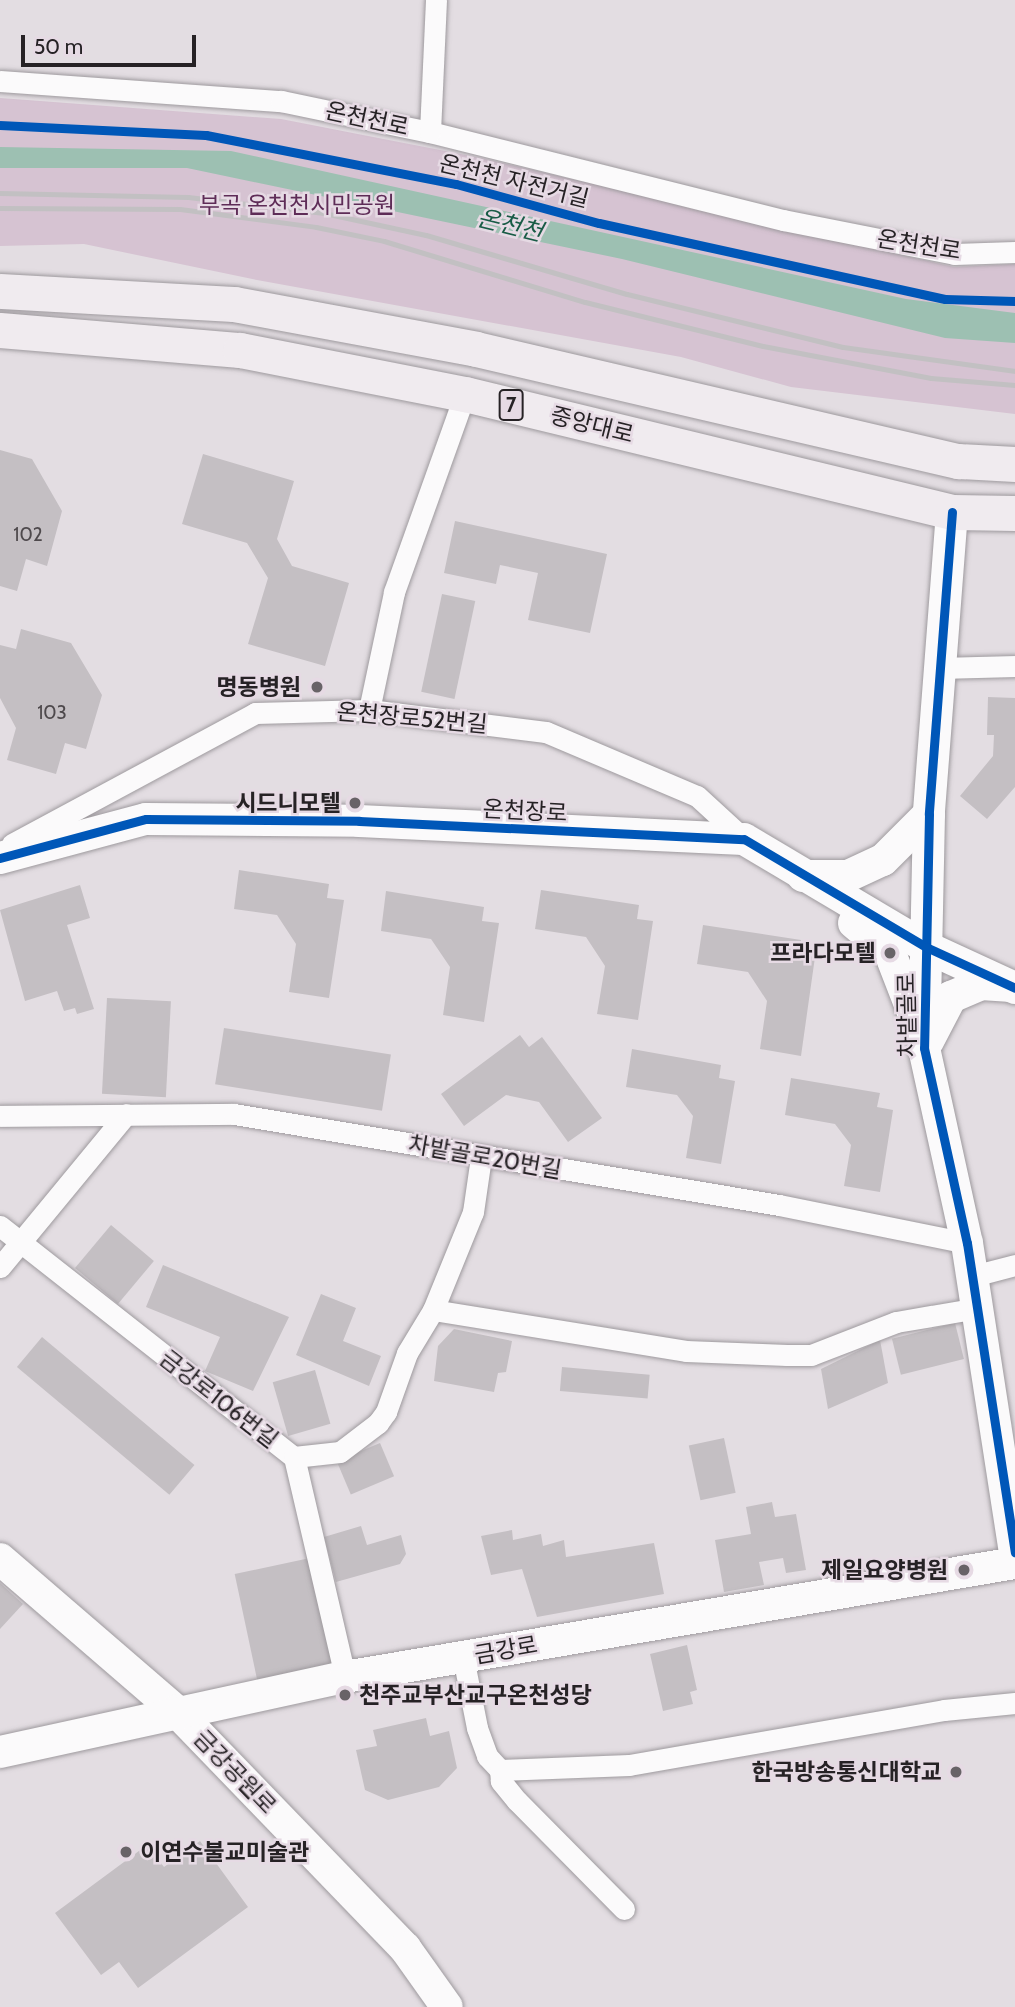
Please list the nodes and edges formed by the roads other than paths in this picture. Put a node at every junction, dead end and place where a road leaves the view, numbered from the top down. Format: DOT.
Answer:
graph roads {
  1 [pos="436,0"];
  2 [pos="0,81"];
  3 [pos="430,132"];
  4 [pos="1015,252"];
  5 [pos="0,291"];
  6 [pos="0,330"];
  7 [pos="465,394"];
  8 [pos="1015,464"];
  9 [pos="952,512"];
  10 [pos="1015,513"];
  11 [pos="1015,666"];
  12 [pos="940,668"];
  13 [pos="369,710"];
  14 [pos="929,814"];
  15 [pos="744,839"];
  16 [pos="0,850"];
  17 [pos="0,858"];
  18 [pos="802,876"];
  19 [pos="926,947"];
  20 [pos="1013,987"];
  21 [pos="924,1048"];
  22 [pos="126,1114"];
  23 [pos="0,1116"];
  24 [pos="481,1157"];
  25 [pos="0,1226"];
  26 [pos="967,1242"];
  27 [pos="20,1243"];
  28 [pos="1015,1265"];
  29 [pos="0,1267"];
  30 [pos="973,1276"];
  31 [pos="978,1307"];
  32 [pos="433,1310"];
  33 [pos="294,1457"];
  34 [pos="1015,1552"];
  35 [pos="0,1559"];
  36 [pos="1015,1563"];
  37 [pos="463,1657"];
  38 [pos="345,1677"];
  39 [pos="1015,1703"];
  40 [pos="176,1711"];
  41 [pos="0,1752"];
  42 [pos="500,1770"];
  43 [pos="624,1909"];
  44 [pos="447,2007"];
  1 -- 3 [label="street"];
  2 -- 3 [label="street, 온천천로"];
  3 -- 4 [label="street, 온천천로"];
  5 -- 8 [label="main road, 중앙대로 / 7"];
  6 -- 7 [label="main road, 중앙대로 / 7"];
  7 -- 9 [label="main road, 중앙대로 / 7"];
  7 -- 13 [label="street"];
  9 -- 10 [label="main road, 중앙대로 / 7"];
  9 -- 12 [label="street, 차밭골로"];
  11 -- 12 [label="street"];
  12 -- 14 [label="street, 차밭골로"];
  13 -- 15 [label="street, 온천장로52번길"];
  13 -- 16 [label="street, 온천장로52번길"];
  14 -- 18 [label="street"];
  14 -- 19 [label="street, 차밭골로"];
  15 -- 17 [label="street, 온천장로"];
  15 -- 18 [label="street, 온천장로"];
  18 -- 19 [label="street, 온천장로"];
  18 -- 21 [label="street"];
  19 -- 20 [label="street, 온천장로"];
  19 -- 21 [label="street, 차밭골로"];
  20 -- 21 [label="street"];
  21 -- 26 [label="street, 차밭골로"];
  22 -- 23 [label="street, 차밭골로20번길"];
  22 -- 24 [label="street, 차밭골로20번길"];
  22 -- 27 [label="street"];
  24 -- 26 [label="street, 차밭골로20번길"];
  24 -- 32 [label="street"];
  25 -- 27 [label="street, 금강로106번길"];
  26 -- 30 [label="street, 차밭골로"];
  27 -- 29 [label="street"];
  27 -- 33 [label="street, 금강로106번길"];
  28 -- 30 [label="street"];
  30 -- 31 [label="street, 차밭골로"];
  31 -- 32 [label="street"];
  31 -- 34 [label="street, 차밭골로"];
  32 -- 33 [label="street"];
  33 -- 38 [label="street, 금강로106번길"];
  35 -- 40 [label="street, 금강공원로"];
  36 -- 37 [label="street, 금강로"];
  37 -- 38 [label="street, 금강로"];
  37 -- 42 [label="street"];
  38 -- 40 [label="street, 금강로"];
  39 -- 42 [label="street"];
  40 -- 41 [label="street, 금강로"];
  40 -- 44 [label="street, 금강공원로"];
  42 -- 43 [label="street"];
}
